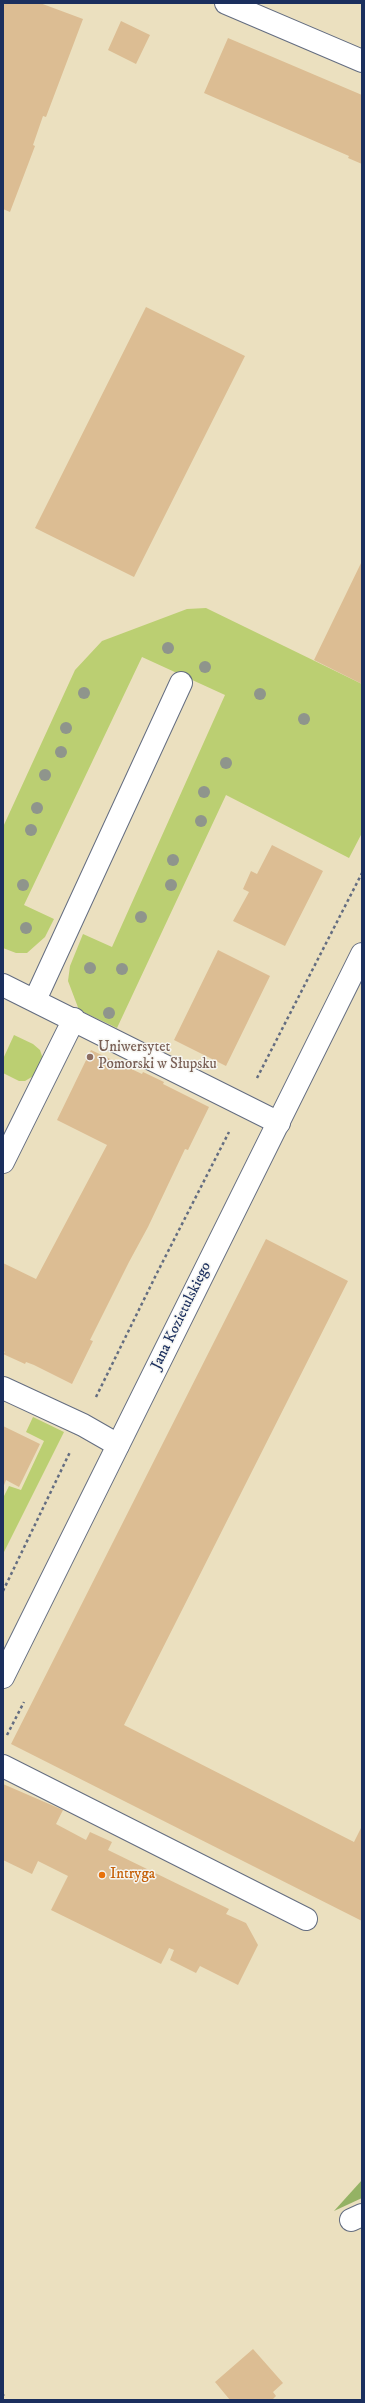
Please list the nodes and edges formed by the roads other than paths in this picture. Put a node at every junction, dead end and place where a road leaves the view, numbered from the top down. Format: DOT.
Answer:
graph roads {
  1 [pos="226,3"];
  2 [pos="362,61"];
  3 [pos="181,683"];
  4 [pos="362,954"];
  5 [pos="3,985"];
  6 [pos="35,1000"];
  7 [pos="74,1019"];
  8 [pos="279,1123"];
  9 [pos="3,1162"];
  10 [pos="3,1388"];
  11 [pos="118,1446"];
  12 [pos="3,1677"];
  13 [pos="3,1766"];
  14 [pos="306,1919"];
  1 -- 2 [label="street"];
  3 -- 6 [label="street"];
  4 -- 8 [label="street, Jana Kozietulskiego"];
  5 -- 6 [label="street"];
  6 -- 7 [label="street"];
  7 -- 8 [label="street"];
  7 -- 9 [label="street"];
  8 -- 11 [label="street, Jana Kozietulskiego"];
  10 -- 11 [label="street"];
  11 -- 12 [label="street, Jana Kozietulskiego"];
  13 -- 14 [label="street"];
}
